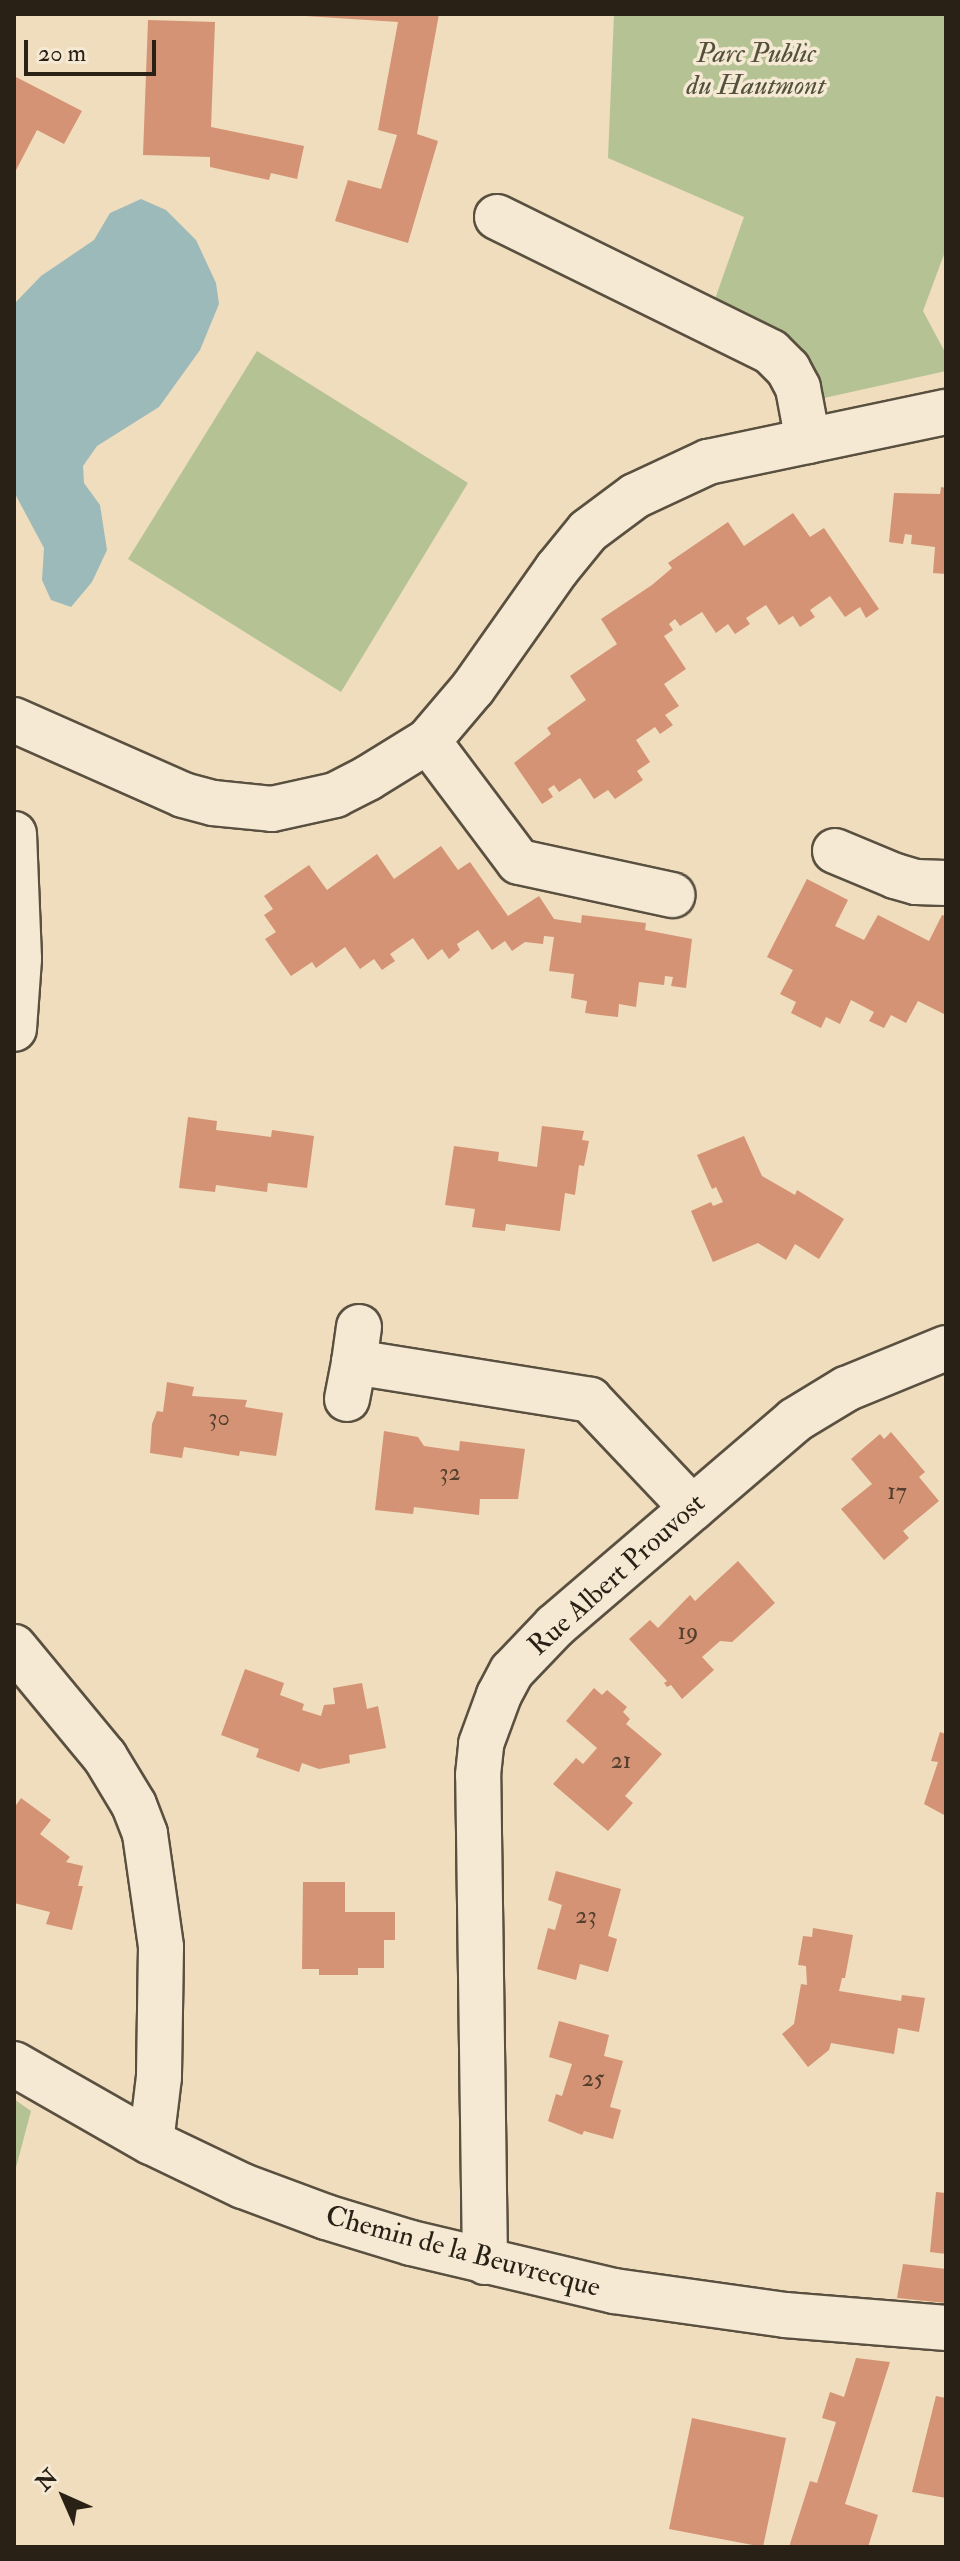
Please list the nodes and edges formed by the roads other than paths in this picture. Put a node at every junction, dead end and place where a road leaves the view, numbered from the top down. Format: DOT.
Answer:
graph roads {
  1 [pos="497,217"];
  2 [pos="946,412"];
  3 [pos="808,441"];
  4 [pos="14,720"];
  5 [pos="428,741"];
  6 [pos="14,834"];
  7 [pos="835,851"];
  8 [pos="946,883"];
  9 [pos="672,895"];
  10 [pos="14,1029"];
  11 [pos="946,1348"];
  12 [pos="353,1363"];
  13 [pos="692,1508"];
  14 [pos="14,1647"];
  15 [pos="14,2064"];
  16 [pos="151,2142"];
  17 [pos="485,2262"];
  18 [pos="946,2328"];
  1 -- 3 [label="street"];
  2 -- 3 [label="street"];
  3 -- 5 [label="street"];
  4 -- 5 [label="street"];
  5 -- 9 [label="street"];
  6 -- 10 [label="street"];
  7 -- 8 [label="street"];
  11 -- 13 [label="street, Rue Albert Prouvost"];
  12 -- 13 [label="street"];
  13 -- 17 [label="street, Rue Albert Prouvost"];
  14 -- 16 [label="street"];
  15 -- 16 [label="street, Chemin de la Beuvrecque"];
  16 -- 17 [label="street, Chemin de la Beuvrecque"];
  17 -- 18 [label="street, Chemin de la Beuvrecque"];
}
